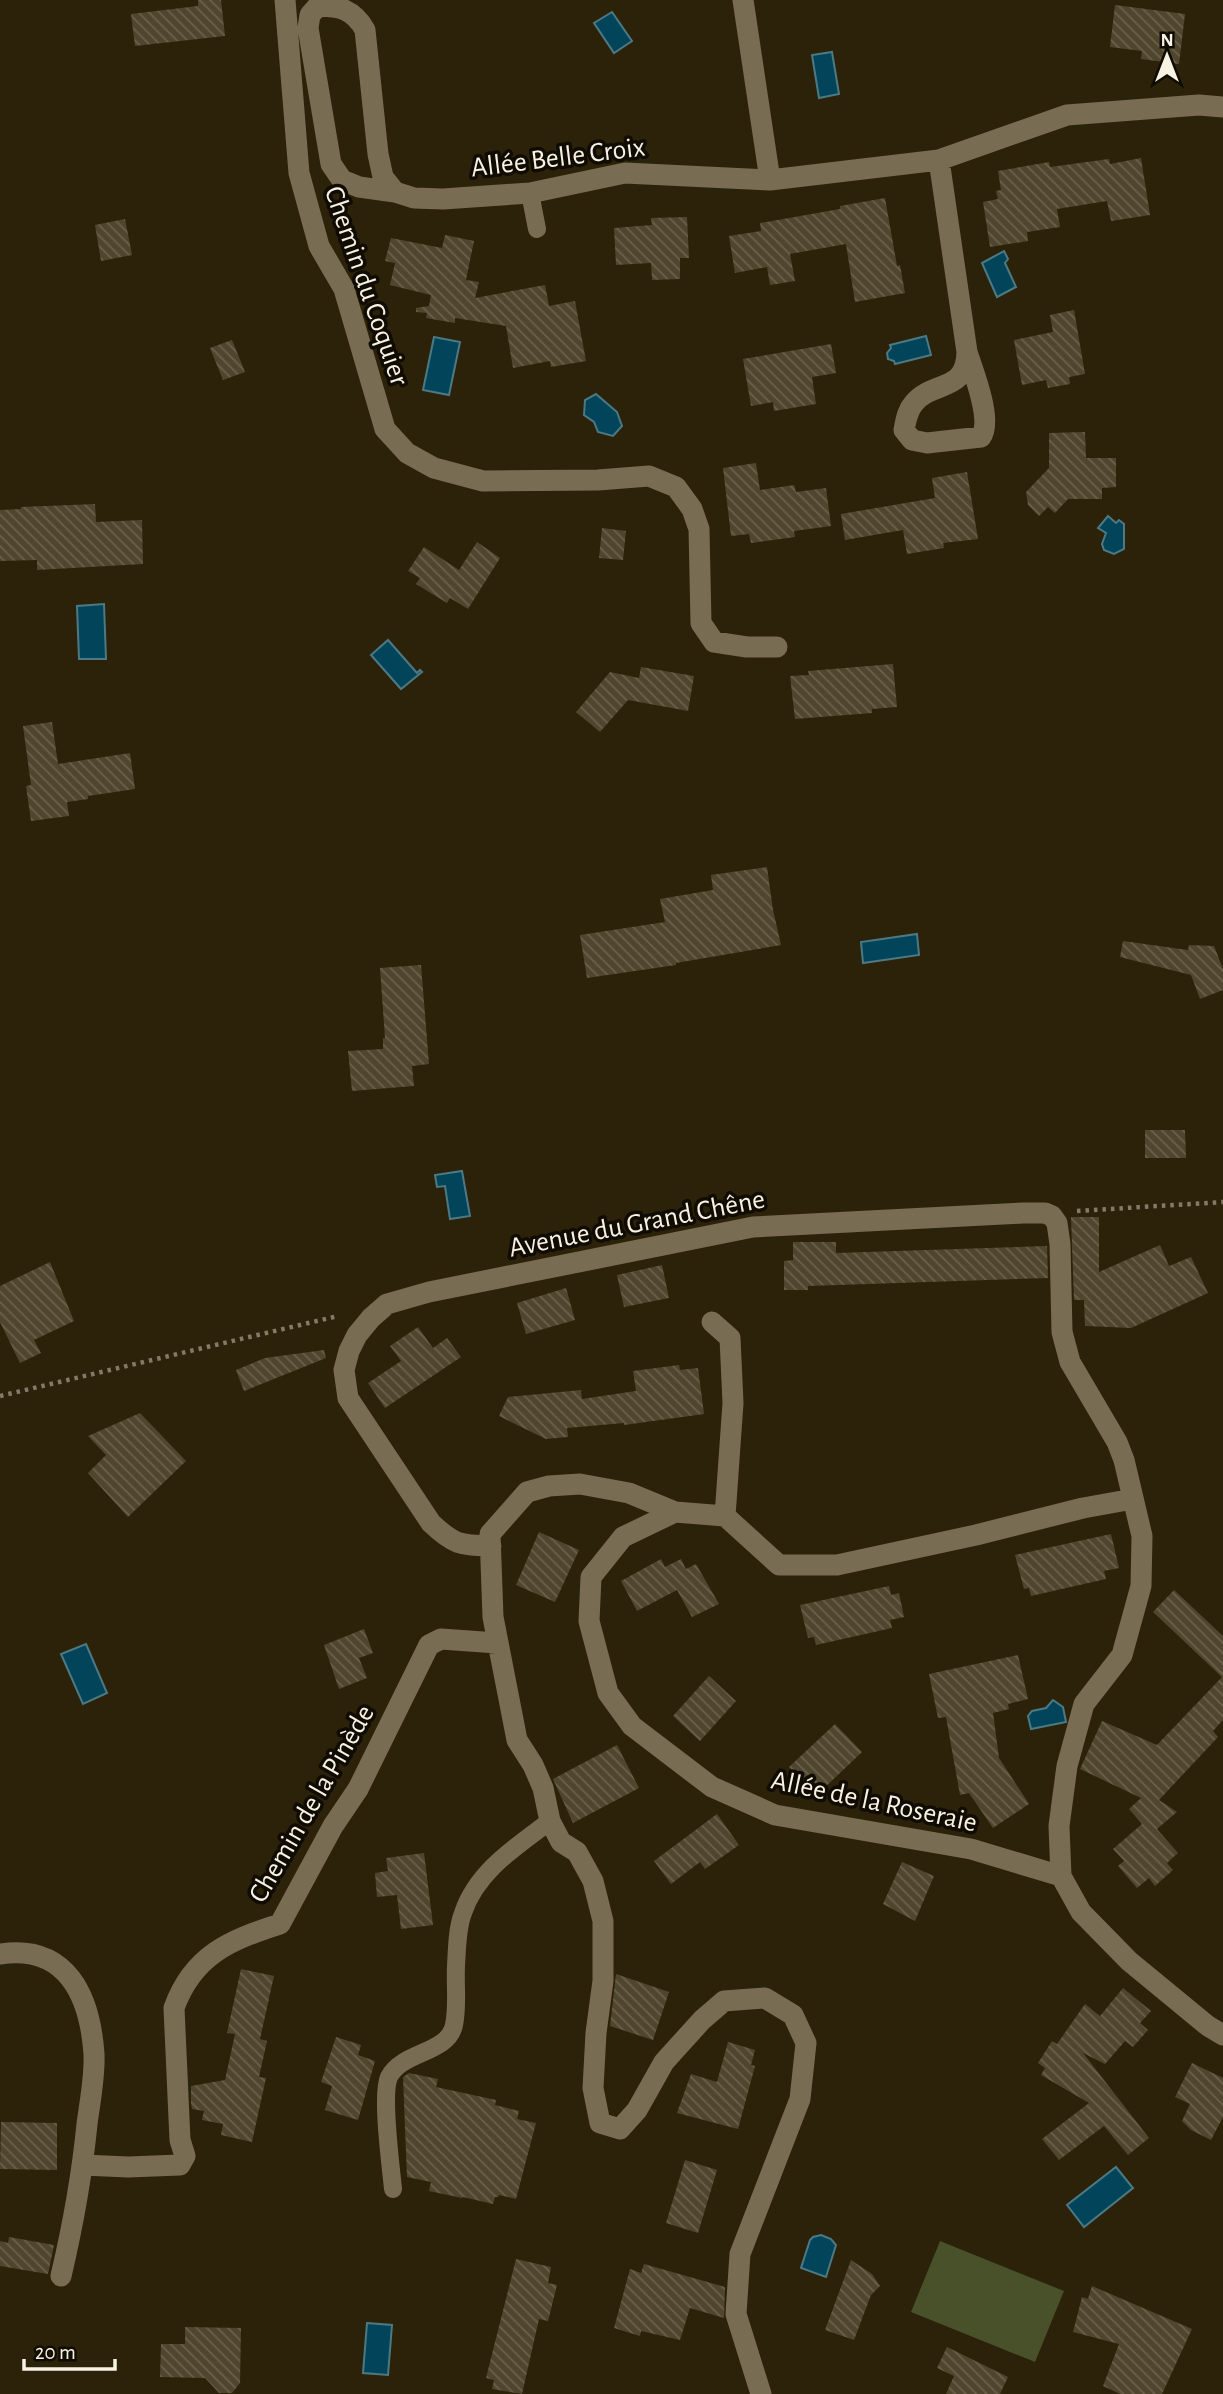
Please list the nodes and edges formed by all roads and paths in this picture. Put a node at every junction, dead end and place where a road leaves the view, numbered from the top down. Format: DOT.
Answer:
graph roads {
  1 [pos="285,0"];
  2 [pos="743,0"];
  3 [pos="1223,107"];
  4 [pos="939,160"];
  5 [pos="770,180"];
  6 [pos="395,192"];
  7 [pos="530,193"];
  8 [pos="537,229"];
  9 [pos="967,352"];
  10 [pos="777,647"];
  11 [pos="1223,1202"];
  12 [pos="1045,1213"];
  13 [pos="347,1314"];
  14 [pos="712,1322"];
  15 [pos="0,1396"];
  16 [pos="1133,1499"];
  17 [pos="675,1512"];
  18 [pos="725,1516"];
  19 [pos="491,1546"];
  20 [pos="497,1643"];
  21 [pos="550,1821"];
  22 [pos="1061,1876"];
  23 [pos="0,1954"];
  24 [pos="1223,2035"];
  25 [pos="83,2165"];
  26 [pos="393,2189"];
  27 [pos="61,2276"];
  28 [pos="761,2394"];
  1 -- 10 [label="street, Chemin du Coquier"];
  2 -- 5 [label="street"];
  3 -- 4 [label="street, Allée Belle Croix"];
  4 -- 5 [label="street, Allée Belle Croix"];
  4 -- 9 [label="street"];
  5 -- 7 [label="street, Allée Belle Croix"];
  6 -- 6 [label="street, Allée Belle Croix"];
  6 -- 7 [label="street, Allée Belle Croix"];
  7 -- 8 [label="lane"];
  9 -- 9 [label="street"];
  11 -- 12 [label="path"];
  12 -- 16 [label="street"];
  12 -- 19 [label="street, Avenue du Grand Chêne"];
  13 -- 15 [label="path"];
  14 -- 18 [label="street"];
  16 -- 18 [label="street"];
  16 -- 22 [label="street"];
  17 -- 18 [label="street"];
  17 -- 19 [label="street"];
  17 -- 22 [label="street, Allée de la Roseraie"];
  19 -- 20 [label="street"];
  20 -- 21 [label="street"];
  20 -- 25 [label="street, Chemin de la Pinède"];
  21 -- 26 [label="lane"];
  21 -- 28 [label="street"];
  22 -- 24 [label="street"];
  23 -- 25 [label="street"];
  25 -- 27 [label="street"];
}
